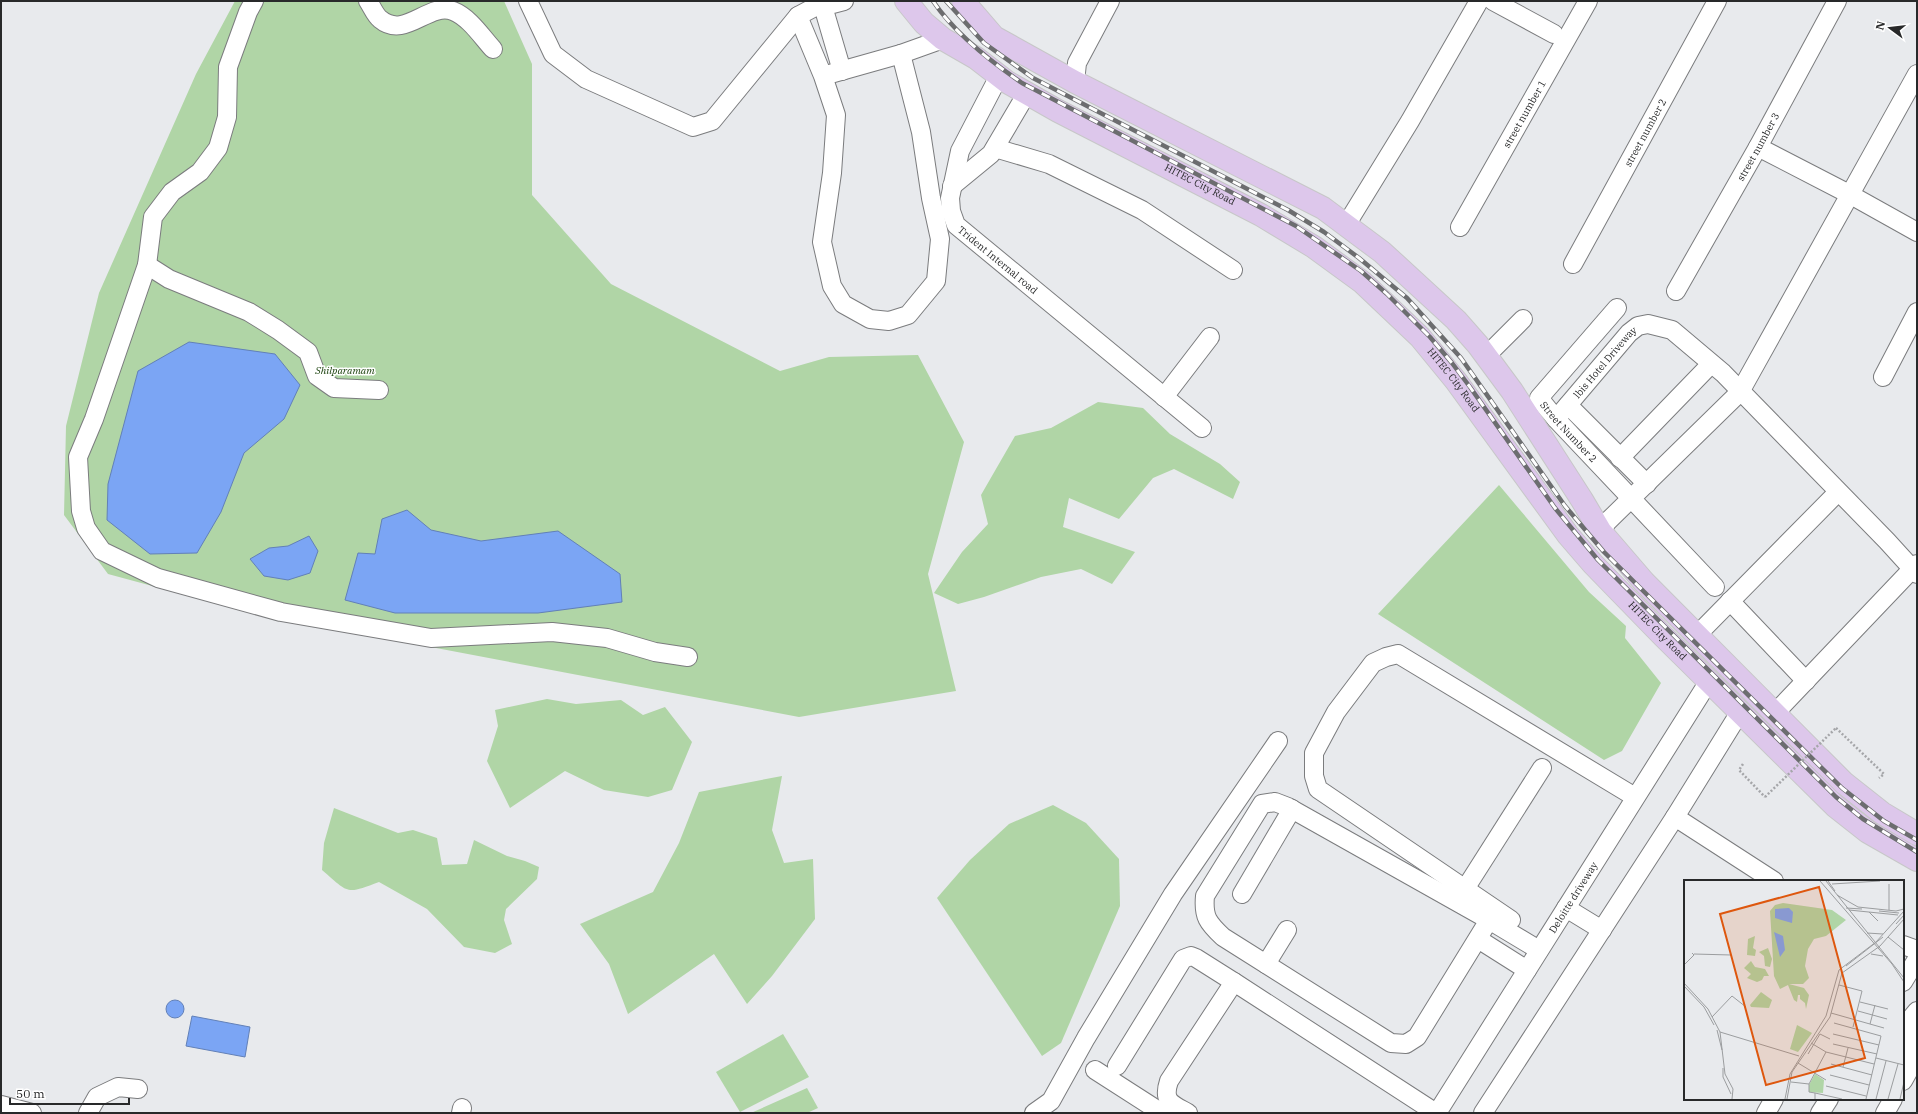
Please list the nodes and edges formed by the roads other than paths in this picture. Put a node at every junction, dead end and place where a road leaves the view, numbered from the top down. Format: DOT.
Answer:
graph roads {
  1 [pos="254,1"];
  2 [pos="368,1"];
  3 [pos="528,1"];
  4 [pos="826,1"];
  5 [pos="844,1"];
  6 [pos="906,1"];
  7 [pos="924,1"];
  8 [pos="955,1"];
  9 [pos="963,1"];
  10 [pos="1110,1"];
  11 [pos="1479,1"];
  12 [pos="1494,1"];
  13 [pos="1588,1"];
  14 [pos="1717,1"];
  15 [pos="1837,1"];
  16 [pos="798,16"];
  17 [pos="1554,34"];
  18 [pos="994,37"];
  19 [pos="943,39"];
  20 [pos="493,49"];
  21 [pos="901,54"];
  22 [pos="976,58"];
  23 [pos="842,71"];
  24 [pos="1917,74"];
  25 [pos="823,76"];
  26 [pos="999,76"];
  27 [pos="1075,82"];
  28 [pos="1026,93"];
  29 [pos="1758,147"];
  30 [pos="995,148"];
  31 [pos="952,186"];
  32 [pos="1849,194"];
  33 [pos="1460,227"];
  34 [pos="1348,228"];
  35 [pos="1917,232"];
  36 [pos="1573,264"];
  37 [pos="148,265"];
  38 [pos="1233,270"];
  39 [pos="1676,292"];
  40 [pos="1613,309"];
  41 [pos="1917,312"];
  42 [pos="1523,319"];
  43 [pos="1210,336"];
  44 [pos="1486,356"];
  45 [pos="1711,364"];
  46 [pos="1883,377"];
  47 [pos="379,390"];
  48 [pos="1740,392"];
  49 [pos="1164,397"];
  50 [pos="1568,405"];
  51 [pos="1556,419"];
  52 [pos="1202,428"];
  53 [pos="1620,458"];
  54 [pos="1647,484"];
  55 [pos="1838,492"];
  56 [pos="1632,499"];
  57 [pos="1601,532"];
  58 [pos="1915,568"];
  59 [pos="1715,587"];
  60 [pos="1730,601"];
  61 [pos="1696,635"];
  62 [pos="688,656"];
  63 [pos="1709,681"];
  64 [pos="1806,681"];
  65 [pos="1740,712"];
  66 [pos="1775,714"];
  67 [pos="1278,741"];
  68 [pos="1542,768"];
  69 [pos="1635,797"];
  70 [pos="1292,809"];
  71 [pos="1675,817"];
  72 [pos="1917,834"];
  73 [pos="1917,860"];
  74 [pos="1772,880"];
  75 [pos="1465,889"];
  76 [pos="1242,894"];
  77 [pos="1566,908"];
  78 [pos="1489,920"];
  79 [pos="1287,930"];
  80 [pos="1602,930"];
  81 [pos="1478,939"];
  82 [pos="1904,945"];
  83 [pos="1542,947"];
  84 [pos="1917,950"];
  85 [pos="1917,959"];
  86 [pos="1266,964"];
  87 [pos="1527,970"];
  88 [pos="1904,980"];
  89 [pos="1234,982"];
  90 [pos="1917,1011"];
  91 [pos="1118,1066"];
  92 [pos="1095,1070"];
  93 [pos="1904,1079"];
  94 [pos="138,1089"];
  95 [pos="1773,1100"];
  96 [pos="1828,1100"];
  97 [pos="1892,1100"];
  98 [pos="1,1105"];
  99 [pos="32,1113"];
  100 [pos="88,1113"];
  101 [pos="1034,1113"];
  102 [pos="1162,1113"];
  103 [pos="1188,1113"];
  104 [pos="1437,1113"];
  105 [pos="1483,1113"];
  106 [pos="1766,1113"];
  107 [pos="1820,1113"];
  108 [pos="1885,1113"];
  1 -- 37 [label="street"];
  2 -- 20 [label="street"];
  3 -- 16 [label="street"];
  4 -- 16 [label="street"];
  5 -- 23 [label="street"];
  6 -- 19 [label="main road, HITEC City Road"];
  7 -- 22 [label="main road"];
  8 -- 18 [label="main road"];
  9 -- 18 [label="main road"];
  10 -- 27 [label="street"];
  11 -- 34 [label="street"];
  12 -- 17 [label="street"];
  13 -- 33 [label="street, street number 1"];
  14 -- 36 [label="street, street number 2"];
  15 -- 29 [label="street, street number 3"];
  16 -- 25 [label="street"];
  18 -- 27 [label="main road"];
  19 -- 21 [label="street"];
  19 -- 22 [label="main road, HITEC City Road"];
  21 -- 23 [label="street"];
  21 -- 25 [label="street"];
  22 -- 26 [label="main road, HITEC City Road"];
  23 -- 25 [label="street"];
  24 -- 32 [label="street"];
  26 -- 28 [label="main road, HITEC City Road"];
  26 -- 31 [label="street, Trident Internal road"];
  27 -- 34 [label="main road"];
  28 -- 30 [label="street"];
  28 -- 63 [label="main road, HITEC City Road"];
  29 -- 32 [label="street"];
  29 -- 39 [label="street, street number 3"];
  30 -- 31 [label="street"];
  30 -- 38 [label="street"];
  31 -- 49 [label="street, Trident Internal road"];
  32 -- 35 [label="street"];
  32 -- 48 [label="street"];
  34 -- 44 [label="main road"];
  37 -- 47 [label="street"];
  37 -- 62 [label="street"];
  40 -- 51 [label="street, Street Number 2"];
  41 -- 46 [label="street"];
  42 -- 44 [label="street"];
  43 -- 49 [label="street"];
  44 -- 57 [label="main road"];
  45 -- 48 [label="street, lbis Hotel Driveway"];
  45 -- 50 [label="street, lbis Hotel Driveway"];
  45 -- 53 [label="street"];
  48 -- 54 [label="street"];
  48 -- 55 [label="street, lbis Hotel Driveway"];
  49 -- 52 [label="street, Trident Internal road"];
  50 -- 51 [label="street, lbis Hotel Driveway"];
  50 -- 53 [label="street, lbis Hotel Driveway"];
  51 -- 56 [label="street, Street Number 2"];
  53 -- 54 [label="street, lbis Hotel Driveway"];
  54 -- 56 [label="street"];
  55 -- 58 [label="street, lbis Hotel Driveway"];
  55 -- 60 [label="street"];
  56 -- 57 [label="street"];
  56 -- 59 [label="street, Street Number 2"];
  57 -- 61 [label="main road"];
  58 -- 64 [label="street"];
  60 -- 61 [label="street"];
  60 -- 64 [label="street"];
  61 -- 66 [label="main road"];
  63 -- 65 [label="main road, HITEC City Road"];
  63 -- 69 [label="street, Deloitte driveway"];
  64 -- 66 [label="street"];
  65 -- 71 [label="street"];
  65 -- 73 [label="main road, HITEC City Road"];
  66 -- 72 [label="main road"];
  67 -- 101 [label="street"];
  68 -- 75 [label="street"];
  69 -- 75 [label="street"];
  69 -- 77 [label="street, Deloitte driveway"];
  70 -- 76 [label="street"];
  70 -- 78 [label="street"];
  70 -- 86 [label="street"];
  71 -- 74 [label="street"];
  71 -- 80 [label="street"];
  75 -- 83 [label="street"];
  77 -- 80 [label="street"];
  77 -- 83 [label="street, Deloitte driveway"];
  78 -- 81 [label="street"];
  78 -- 83 [label="street"];
  79 -- 86 [label="street"];
  80 -- 105 [label="street"];
  81 -- 86 [label="street"];
  81 -- 87 [label="street"];
  82 -- 84 [label="street"];
  83 -- 87 [label="street, Deloitte driveway"];
  85 -- 88 [label="street"];
  87 -- 104 [label="street, Deloitte driveway"];
  89 -- 91 [label="street"];
  89 -- 103 [label="street"];
  89 -- 104 [label="street"];
  90 -- 93 [label="street"];
  92 -- 102 [label="street"];
  94 -- 100 [label="street"];
  95 -- 106 [label="street"];
  96 -- 107 [label="street"];
  97 -- 108 [label="street"];
  98 -- 99 [label="street"];
}
